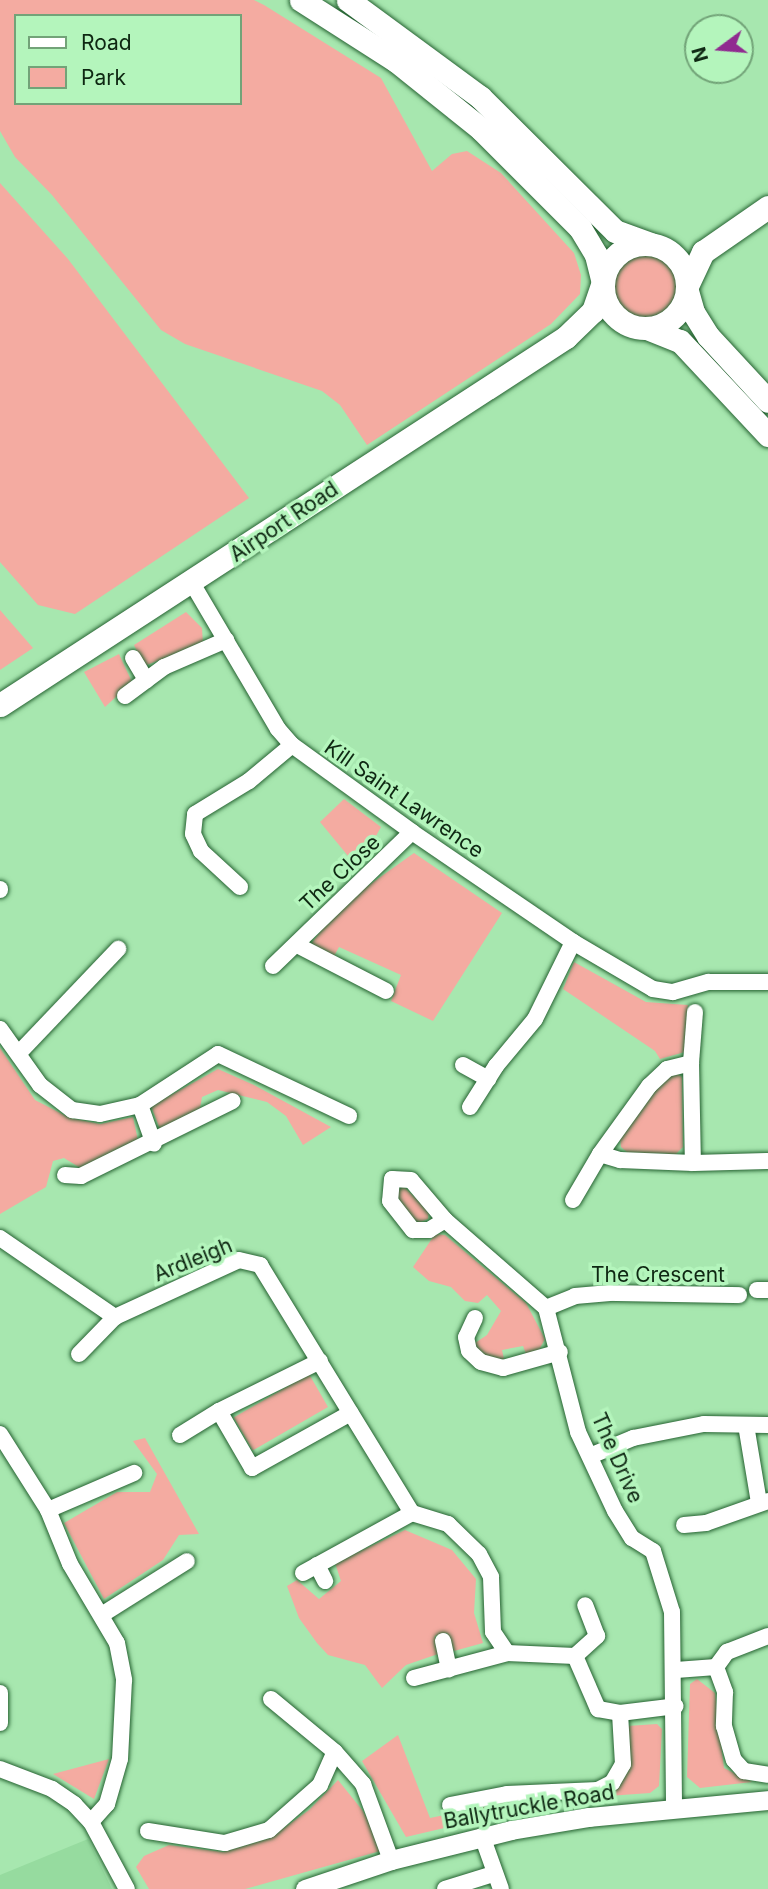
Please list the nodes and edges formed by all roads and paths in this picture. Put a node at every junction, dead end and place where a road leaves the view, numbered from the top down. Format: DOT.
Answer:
graph roads {
  1 [pos="301,0"];
  2 [pos="348,0"];
  3 [pos="768,207"];
  4 [pos="723,236"];
  5 [pos="653,244"];
  6 [pos="602,282"];
  7 [pos="688,289"];
  8 [pos="637,327"];
  9 [pos="566,337"];
  10 [pos="768,401"];
  11 [pos="768,435"];
  12 [pos="192,583"];
  13 [pos="226,640"];
  14 [pos="133,658"];
  15 [pos="146,680"];
  16 [pos="125,696"];
  17 [pos="0,705"];
  18 [pos="292,745"];
  19 [pos="412,832"];
  20 [pos="240,887"];
  21 [pos="573,942"];
  22 [pos="297,945"];
  23 [pos="118,949"];
  24 [pos="273,966"];
  25 [pos="768,982"];
  26 [pos="386,991"];
  27 [pos="695,1013"];
  28 [pos="0,1029"];
  29 [pos="19,1053"];
  30 [pos="691,1063"];
  31 [pos="463,1065"];
  32 [pos="488,1079"];
  33 [pos="233,1101"];
  34 [pos="139,1105"];
  35 [pos="470,1107"];
  36 [pos="349,1116"];
  37 [pos="154,1144"];
  38 [pos="600,1154"];
  39 [pos="768,1161"];
  40 [pos="693,1163"];
  41 [pos="65,1175"];
  42 [pos="573,1199"];
  43 [pos="445,1220"];
  44 [pos="0,1238"];
  45 [pos="739,1295"];
  46 [pos="546,1308"];
  47 [pos="115,1317"];
  48 [pos="475,1318"];
  49 [pos="560,1352"];
  50 [pos="79,1354"];
  51 [pos="320,1361"];
  52 [pos="219,1411"];
  53 [pos="351,1413"];
  54 [pos="746,1425"];
  55 [pos="768,1425"];
  56 [pos="0,1434"];
  57 [pos="180,1435"];
  58 [pos="590,1456"];
  59 [pos="252,1468"];
  60 [pos="134,1473"];
  61 [pos="258,1484"];
  62 [pos="763,1502"];
  63 [pos="48,1510"];
  64 [pos="412,1513"];
  65 [pos="684,1525"];
  66 [pos="187,1561"];
  67 [pos="326,1581"];
  68 [pos="585,1605"];
  69 [pos="103,1614"];
  70 [pos="768,1636"];
  71 [pos="443,1641"];
  72 [pos="507,1653"];
  73 [pos="575,1656"];
  74 [pos="716,1667"];
  75 [pos="449,1669"];
  76 [pos="676,1670"];
  77 [pos="414,1678"];
  78 [pos="0,1693"];
  79 [pos="271,1699"];
  80 [pos="676,1706"];
  81 [pos="620,1713"];
  82 [pos="0,1723"];
  83 [pos="335,1752"];
  84 [pos="0,1769"];
  85 [pos="768,1775"];
  86 [pos="768,1800"];
  87 [pos="450,1805"];
  88 [pos="674,1809"];
  89 [pos="91,1822"];
  90 [pos="148,1831"];
  91 [pos="482,1836"];
  92 [pos="391,1860"];
  93 [pos="493,1874"];
  94 [pos="127,1889"];
  95 [pos="305,1889"];
  96 [pos="445,1889"];
  97 [pos="501,1889"];
  1 -- 6 [label="main road"];
  2 -- 5 [label="main road"];
  3 -- 4 [label="main road"];
  4 -- 5 [label="main road"];
  4 -- 7 [label="main road"];
  5 -- 6 [label="main road"];
  5 -- 7 [label="main road"];
  6 -- 8 [label="main road"];
  6 -- 9 [label="main road, Airport Road"];
  7 -- 8 [label="main road"];
  7 -- 10 [label="main road"];
  8 -- 9 [label="main road, Airport Road"];
  8 -- 11 [label="main road"];
  9 -- 12 [label="main road, Airport Road"];
  12 -- 13 [label="street, Kill Saint Lawrence"];
  12 -- 17 [label="main road, Airport Road"];
  13 -- 15 [label="street"];
  13 -- 18 [label="street, Kill Saint Lawrence"];
  14 -- 15 [label="street"];
  15 -- 16 [label="street"];
  18 -- 19 [label="street, Kill Saint Lawrence"];
  18 -- 20 [label="street"];
  19 -- 21 [label="street, Kill Saint Lawrence"];
  19 -- 22 [label="street, The Close"];
  21 -- 25 [label="street, Kill Saint Lawrence"];
  21 -- 32 [label="street"];
  22 -- 24 [label="street, The Close"];
  22 -- 26 [label="street"];
  23 -- 29 [label="street"];
  27 -- 30 [label="street"];
  28 -- 29 [label="street"];
  29 -- 34 [label="street"];
  30 -- 38 [label="street"];
  30 -- 40 [label="street"];
  31 -- 32 [label="street"];
  32 -- 35 [label="street"];
  33 -- 37 [label="street"];
  34 -- 36 [label="street"];
  34 -- 37 [label="street"];
  37 -- 41 [label="street"];
  38 -- 40 [label="street"];
  38 -- 42 [label="street"];
  39 -- 40 [label="street"];
  43 -- 46 [label="street"];
  44 -- 47 [label="street"];
  45 -- 46 [label="street, The Crescent"];
  46 -- 49 [label="street, The Drive"];
  47 -- 50 [label="street, Ardleigh"];
  47 -- 51 [label="street, Ardleigh"];
  48 -- 49 [label="street"];
  49 -- 58 [label="street, The Drive"];
  51 -- 52 [label="street"];
  51 -- 53 [label="street, Ardleigh"];
  52 -- 57 [label="street"];
  52 -- 59 [label="street"];
  53 -- 59 [label="street"];
  53 -- 64 [label="street, Ardleigh"];
  54 -- 55 [label="street"];
  54 -- 58 [label="street"];
  54 -- 62 [label="street"];
  56 -- 63 [label="street"];
  58 -- 76 [label="street, The Drive"];
  59 -- 61 [label="street"];
  60 -- 63 [label="street"];
  62 -- 65 [label="street"];
  63 -- 69 [label="street"];
  64 -- 67 [label="street"];
  64 -- 72 [label="street"];
  66 -- 69 [label="street"];
  68 -- 73 [label="street"];
  69 -- 89 [label="street"];
  70 -- 74 [label="street"];
  71 -- 75 [label="street"];
  72 -- 73 [label="street"];
  72 -- 75 [label="street"];
  73 -- 81 [label="street"];
  74 -- 76 [label="street"];
  74 -- 85 [label="street"];
  75 -- 77 [label="street"];
  76 -- 80 [label="street, The Drive"];
  78 -- 82 [label="street"];
  79 -- 83 [label="street"];
  80 -- 81 [label="street"];
  80 -- 88 [label="street, The Drive"];
  81 -- 87 [label="street"];
  83 -- 90 [label="street"];
  83 -- 92 [label="street"];
  84 -- 89 [label="street"];
  86 -- 88 [label="street, Ballytruckle Road"];
  88 -- 91 [label="street, Ballytruckle Road"];
  89 -- 94 [label="street"];
  91 -- 92 [label="street, Ballytruckle Road"];
  91 -- 93 [label="street"];
  92 -- 95 [label="street, Ballytruckle Road"];
  93 -- 96 [label="street"];
  93 -- 97 [label="street"];
}
